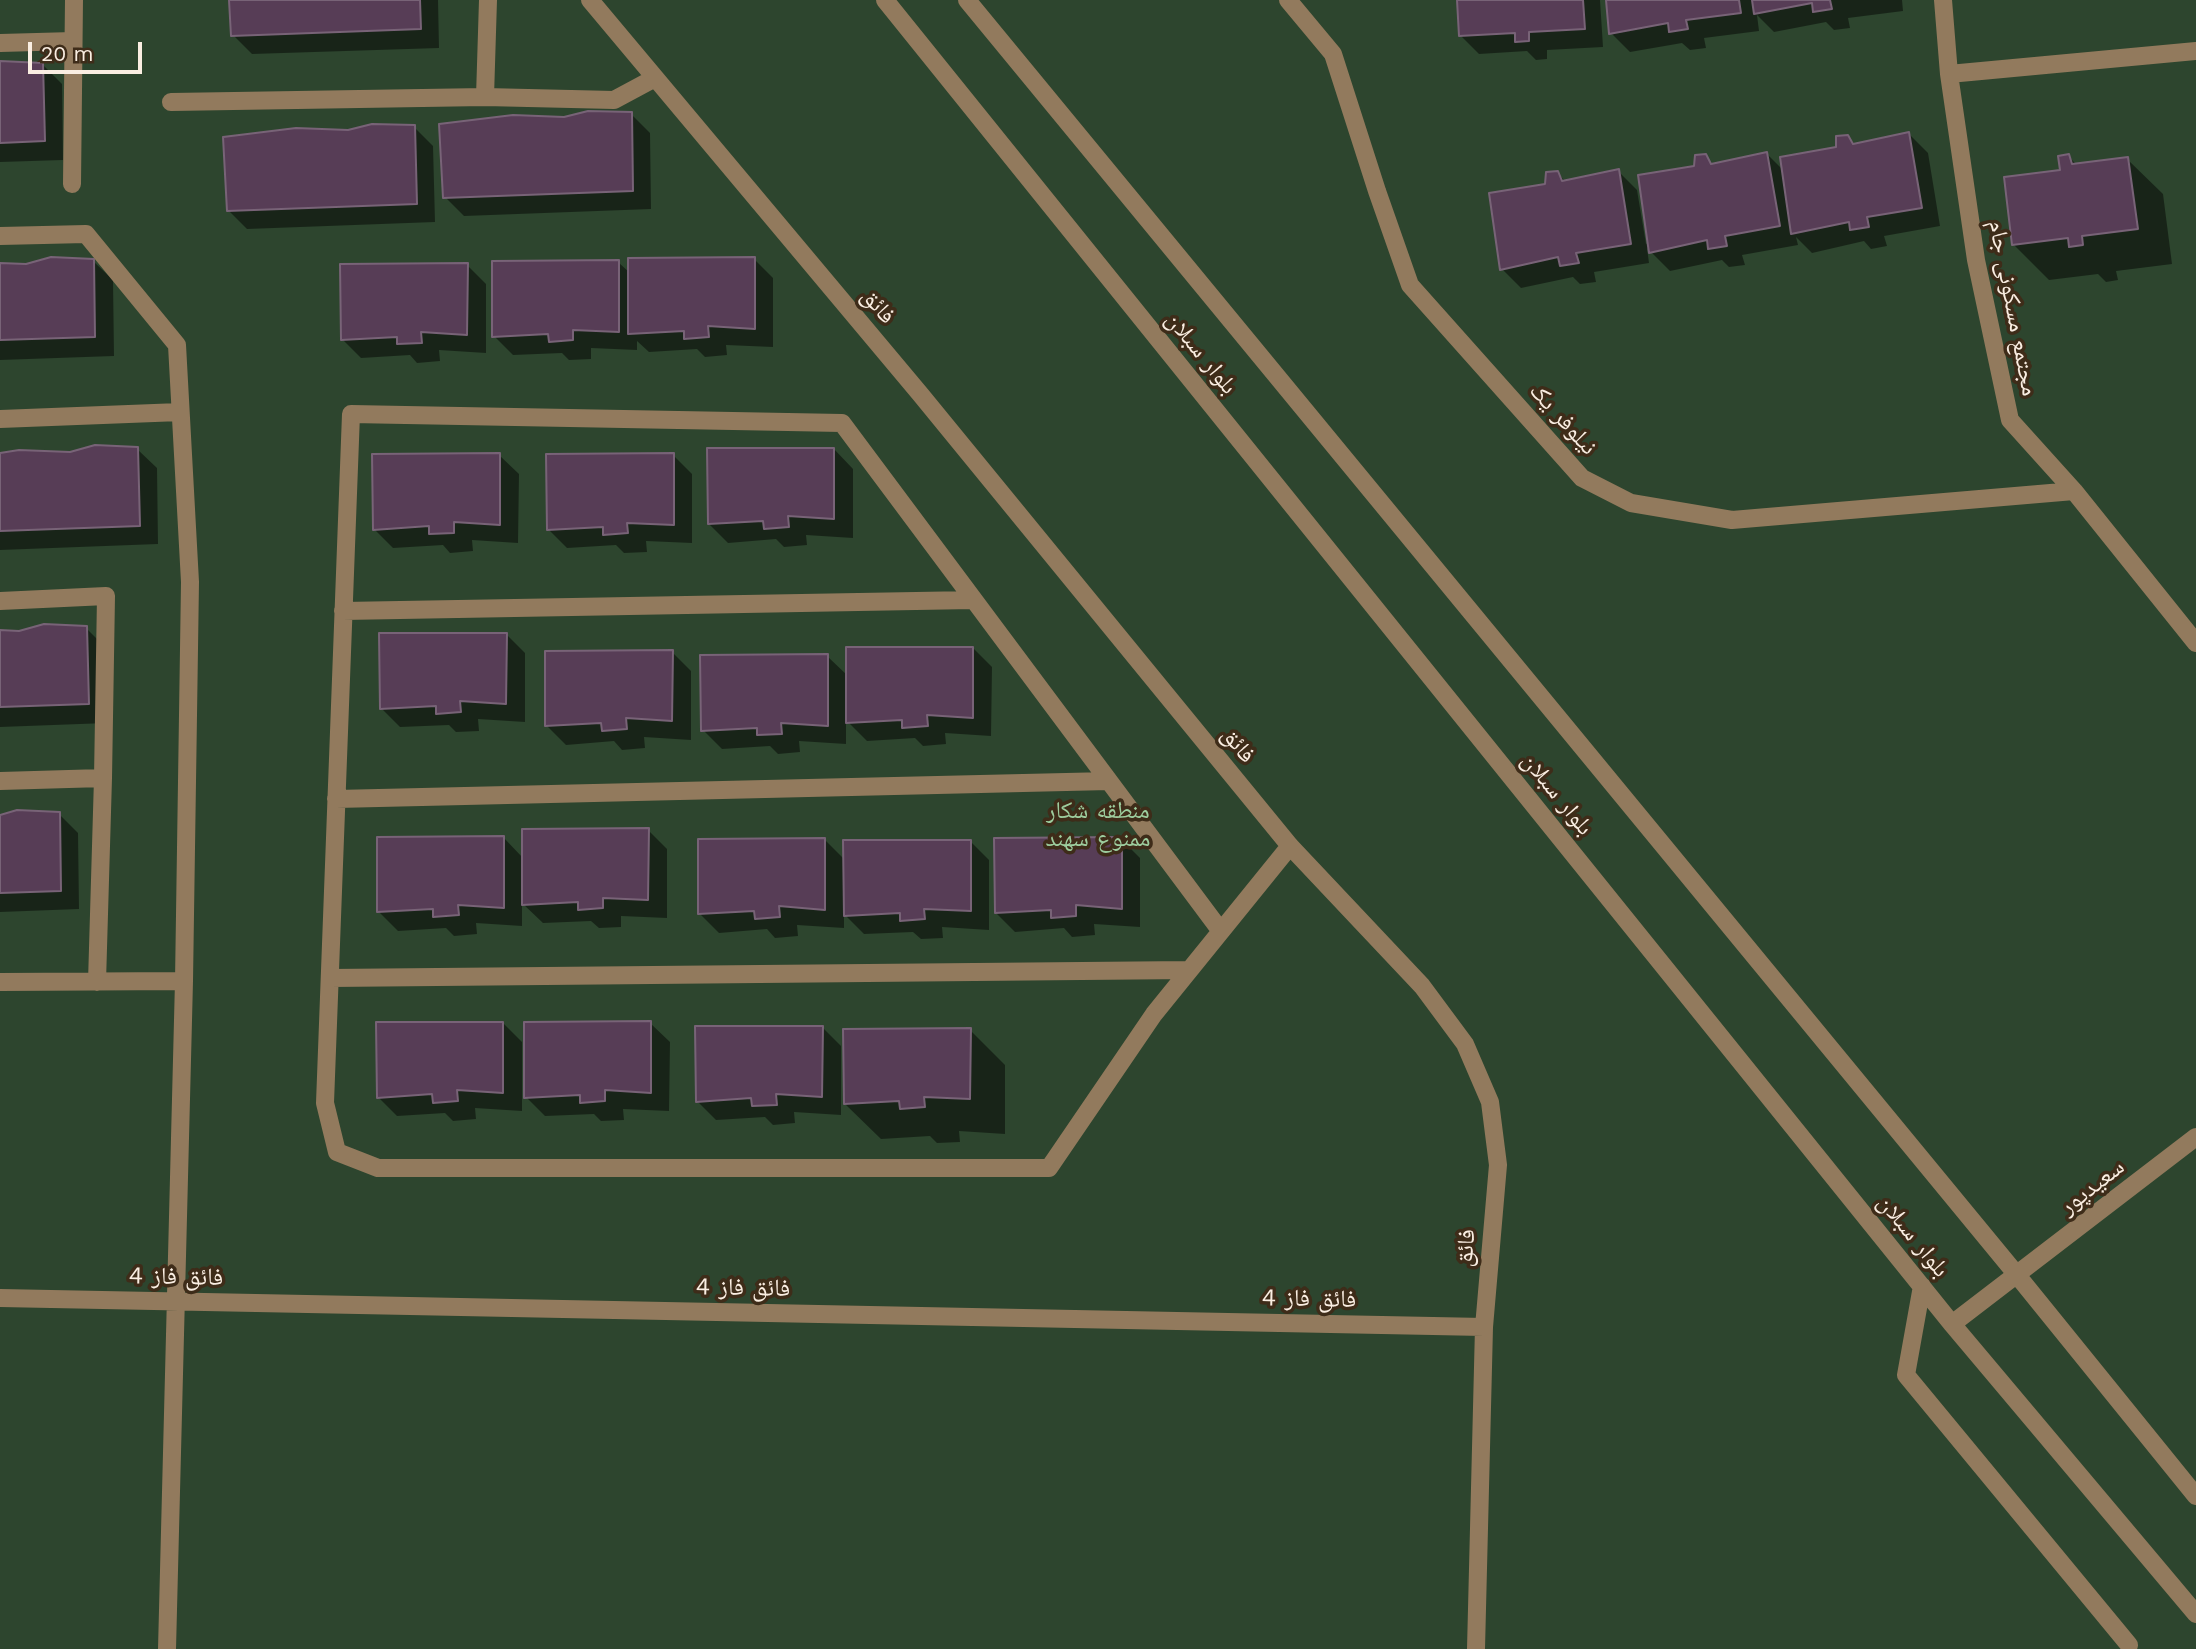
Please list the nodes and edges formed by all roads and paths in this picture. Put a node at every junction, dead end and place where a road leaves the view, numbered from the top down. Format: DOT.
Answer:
graph roads {
  1 [pos="74,0"];
  2 [pos="488,0"];
  3 [pos="590,0"];
  4 [pos="885,0"];
  5 [pos="967,0"];
  6 [pos="1288,0"];
  7 [pos="1943,0"];
  8 [pos="73,41"];
  9 [pos="0,43"];
  10 [pos="2196,51"];
  11 [pos="1949,74"];
  12 [pos="655,78"];
  13 [pos="485,97"];
  14 [pos="171,102"];
  15 [pos="72,184"];
  16 [pos="0,236"];
  17 [pos="180,412"];
  18 [pos="0,419"];
  19 [pos="2074,491"];
  20 [pos="974,600"];
  21 [pos="0,601"];
  22 [pos="344,611"];
  23 [pos="2196,643"];
  24 [pos="103,778"];
  25 [pos="0,780"];
  26 [pos="1109,782"];
  27 [pos="336,799"];
  28 [pos="1290,846"];
  29 [pos="1220,930"];
  30 [pos="1189,970"];
  31 [pos="330,978"];
  32 [pos="184,981"];
  33 [pos="0,982"];
  34 [pos="97,982"];
  35 [pos="2196,1137"];
  36 [pos="2017,1275"];
  37 [pos="1922,1286"];
  38 [pos="0,1298"];
  39 [pos="175,1301"];
  40 [pos="1952,1324"];
  41 [pos="1484,1327"];
  42 [pos="2196,1496"];
  43 [pos="2196,1614"];
  44 [pos="2130,1645"];
  45 [pos="167,1649"];
  46 [pos="1476,1649"];
  1 -- 8 [label="street"];
  2 -- 13 [label="street"];
  3 -- 12 [label="street, فائق"];
  4 -- 37 [label="street, بلوار سبلان"];
  5 -- 36 [label="street, بلوار سبلان"];
  6 -- 19 [label="street, نیلوفر یک"];
  7 -- 11 [label="street, مجتمع مسکونی جام"];
  8 -- 9 [label="street"];
  8 -- 15 [label="street"];
  10 -- 11 [label="street"];
  11 -- 19 [label="street, مجتمع مسکونی جام"];
  12 -- 13 [label="street"];
  12 -- 28 [label="street, فائق"];
  13 -- 14 [label="street"];
  16 -- 17 [label="street"];
  17 -- 18 [label="street"];
  17 -- 32 [label="street"];
  19 -- 23 [label="street, مجتمع مسکونی جام"];
  20 -- 22 [label="street"];
  20 -- 22 [label="street"];
  20 -- 26 [label="street"];
  21 -- 24 [label="street"];
  22 -- 27 [label="street"];
  24 -- 25 [label="street"];
  24 -- 34 [label="street"];
  26 -- 27 [label="street"];
  26 -- 29 [label="street"];
  27 -- 31 [label="street"];
  28 -- 29 [label="street"];
  28 -- 41 [label="street, فائق"];
  29 -- 30 [label="street"];
  30 -- 31 [label="street"];
  30 -- 31 [label="street"];
  32 -- 34 [label="street"];
  32 -- 39 [label="street"];
  33 -- 34 [label="street"];
  35 -- 36 [label="street, سعیدپور"];
  36 -- 40 [label="street, سعیدپور"];
  36 -- 42 [label="street, بلوار سبلان"];
  37 -- 40 [label="street, بلوار سبلان"];
  37 -- 44 [label="street"];
  38 -- 39 [label="street, فائق فاز 4"];
  39 -- 41 [label="street, فائق فاز 4"];
  39 -- 45 [label="street"];
  40 -- 43 [label="street, بلوار سبلان"];
  41 -- 46 [label="street, فائق"];
}
